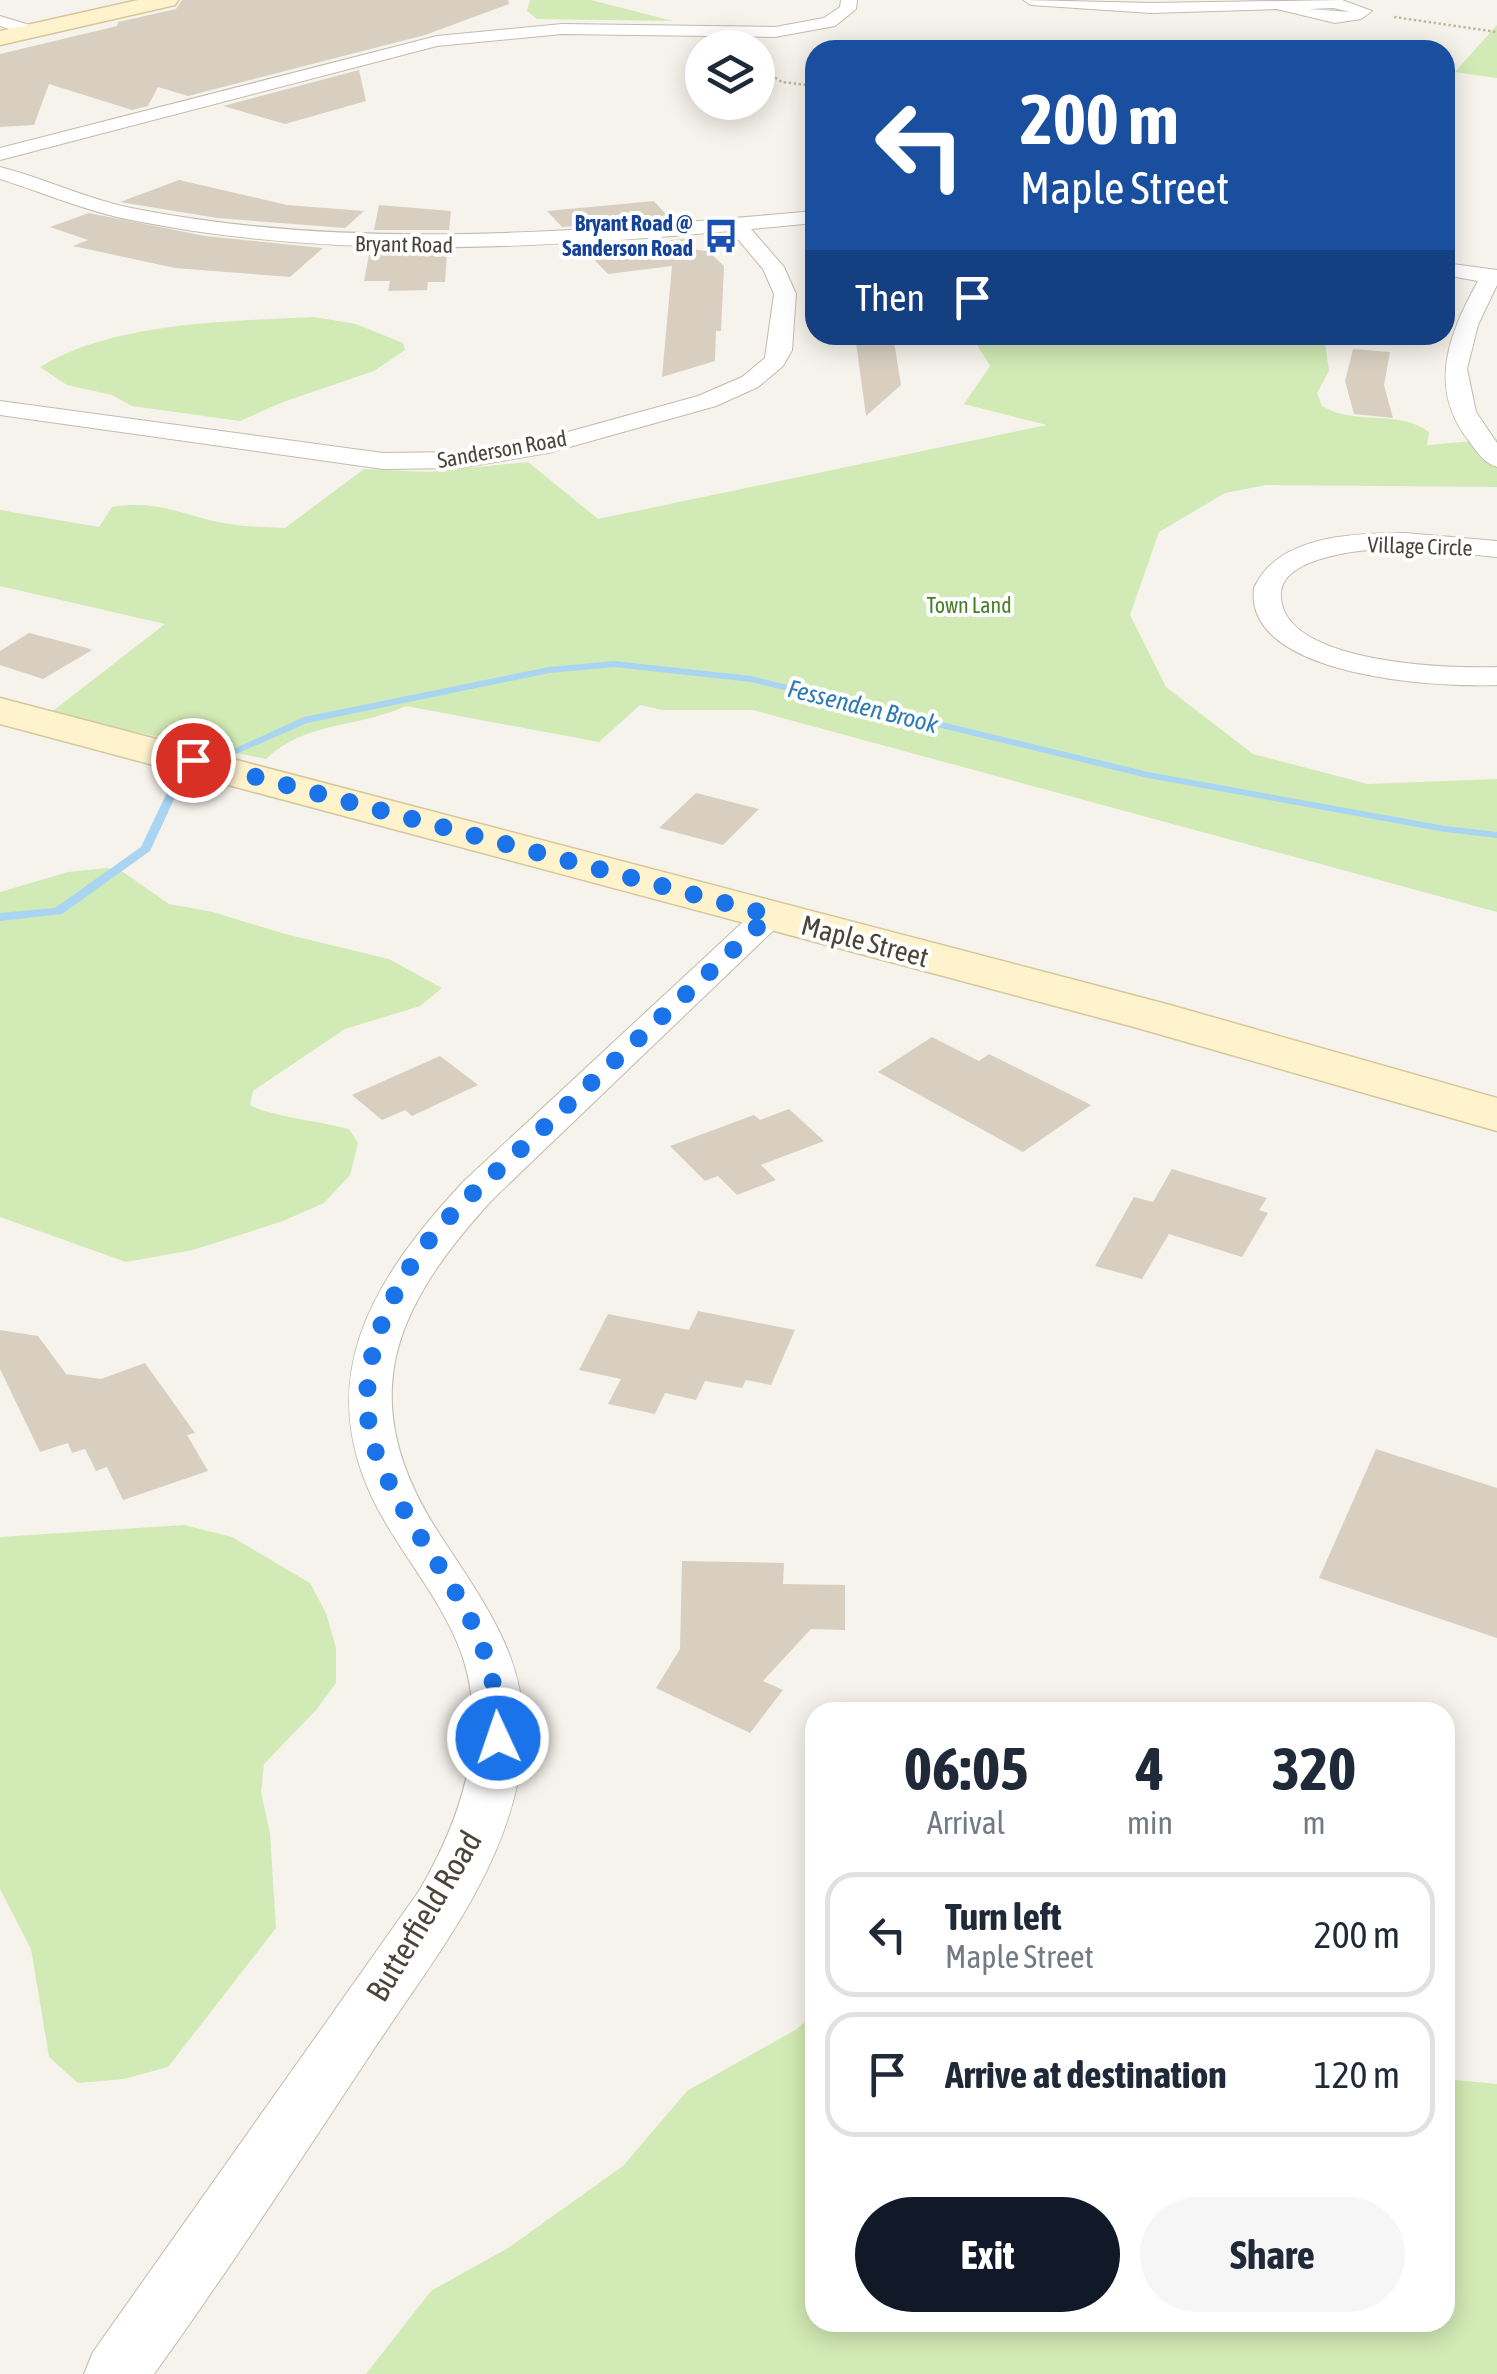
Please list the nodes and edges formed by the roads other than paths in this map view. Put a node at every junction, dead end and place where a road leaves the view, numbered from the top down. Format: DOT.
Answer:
graph roads {
  1 [pos="167,0"];
  2 [pos="849,0"];
  3 [pos="1030,0"];
  4 [pos="1363,13"];
  5 [pos="0,21"];
  6 [pos="30,31"];
  7 [pos="0,38"];
  8 [pos="0,154"];
  9 [pos="0,173"];
  10 [pos="805,218"];
  11 [pos="736,224"];
  12 [pos="1455,270"];
  13 [pos="1494,276"];
  14 [pos="0,408"];
  15 [pos="1497,459"];
  16 [pos="1497,549"];
  17 [pos="1497,676"];
  18 [pos="0,711"];
  19 [pos="770,915"];
  20 [pos="1497,1115"];
  21 [pos="116,2374"];
  1 -- 6 [label="main road"];
  2 -- 8 [label="street"];
  3 -- 4 [label="street"];
  5 -- 6 [label="street"];
  6 -- 7 [label="main road"];
  9 -- 11 [label="street, Bryant Road"];
  10 -- 11 [label="street, Bryant Road"];
  11 -- 14 [label="street, Sanderson Road"];
  12 -- 13 [label="street"];
  13 -- 15 [label="street"];
  16 -- 17 [label="street, Village Circle"];
  18 -- 19 [label="main road, Maple Street"];
  19 -- 20 [label="main road, Maple Street"];
  19 -- 21 [label="street, Butterfield Road"];
}
